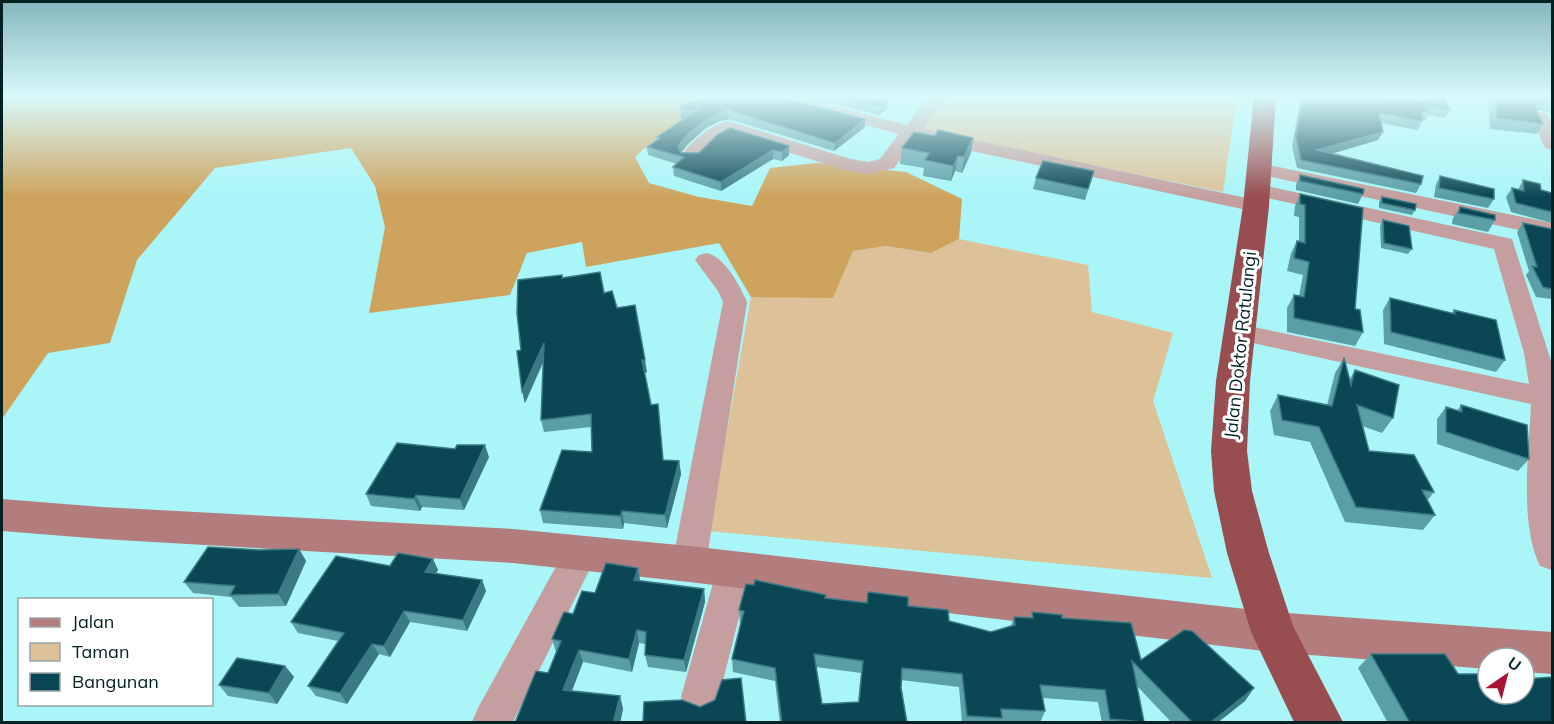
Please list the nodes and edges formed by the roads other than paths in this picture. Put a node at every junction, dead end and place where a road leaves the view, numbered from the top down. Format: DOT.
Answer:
graph roads {
  1 [pos="723,130"];
  2 [pos="737,130"];
  3 [pos="904,130"];
  4 [pos="1262,130"];
  5 [pos="1546,130"];
  6 [pos="912,132"];
  7 [pos="1552,144"];
  8 [pos="691,156"];
  9 [pos="1258,188"];
  10 [pos="1552,230"];
  11 [pos="707,260"];
  12 [pos="1239,332"];
  13 [pos="1542,334"];
  14 [pos="1549,398"];
  15 [pos="2,515"];
  16 [pos="581,553"];
  17 [pos="1552,556"];
  18 [pos="689,564"];
  19 [pos="734,569"];
  20 [pos="1273,632"];
  21 [pos="1552,653"];
  22 [pos="700,697"];
  23 [pos="1314,722"];
  24 [pos="492,723"];
  1 -- 8 [label="street"];
  2 -- 6 [label="street"];
  3 -- 6 [label="street"];
  4 -- 9 [label="highway, Jalan Doktor Ratulangi"];
  5 -- 7 [label="street"];
  6 -- 9 [label="street"];
  9 -- 10 [label="street"];
  9 -- 12 [label="highway, Jalan Doktor Ratulangi"];
  9 -- 13 [label="street"];
  11 -- 18 [label="street"];
  12 -- 14 [label="street"];
  12 -- 20 [label="highway, Jalan Doktor Ratulangi"];
  13 -- 14 [label="street"];
  14 -- 17 [label="street"];
  15 -- 16 [label="street"];
  16 -- 18 [label="street"];
  16 -- 24 [label="street"];
  18 -- 19 [label="street"];
  19 -- 20 [label="street"];
  19 -- 22 [label="street"];
  20 -- 21 [label="street"];
  20 -- 23 [label="highway, Jalan Doktor Ratulangi"];
}
